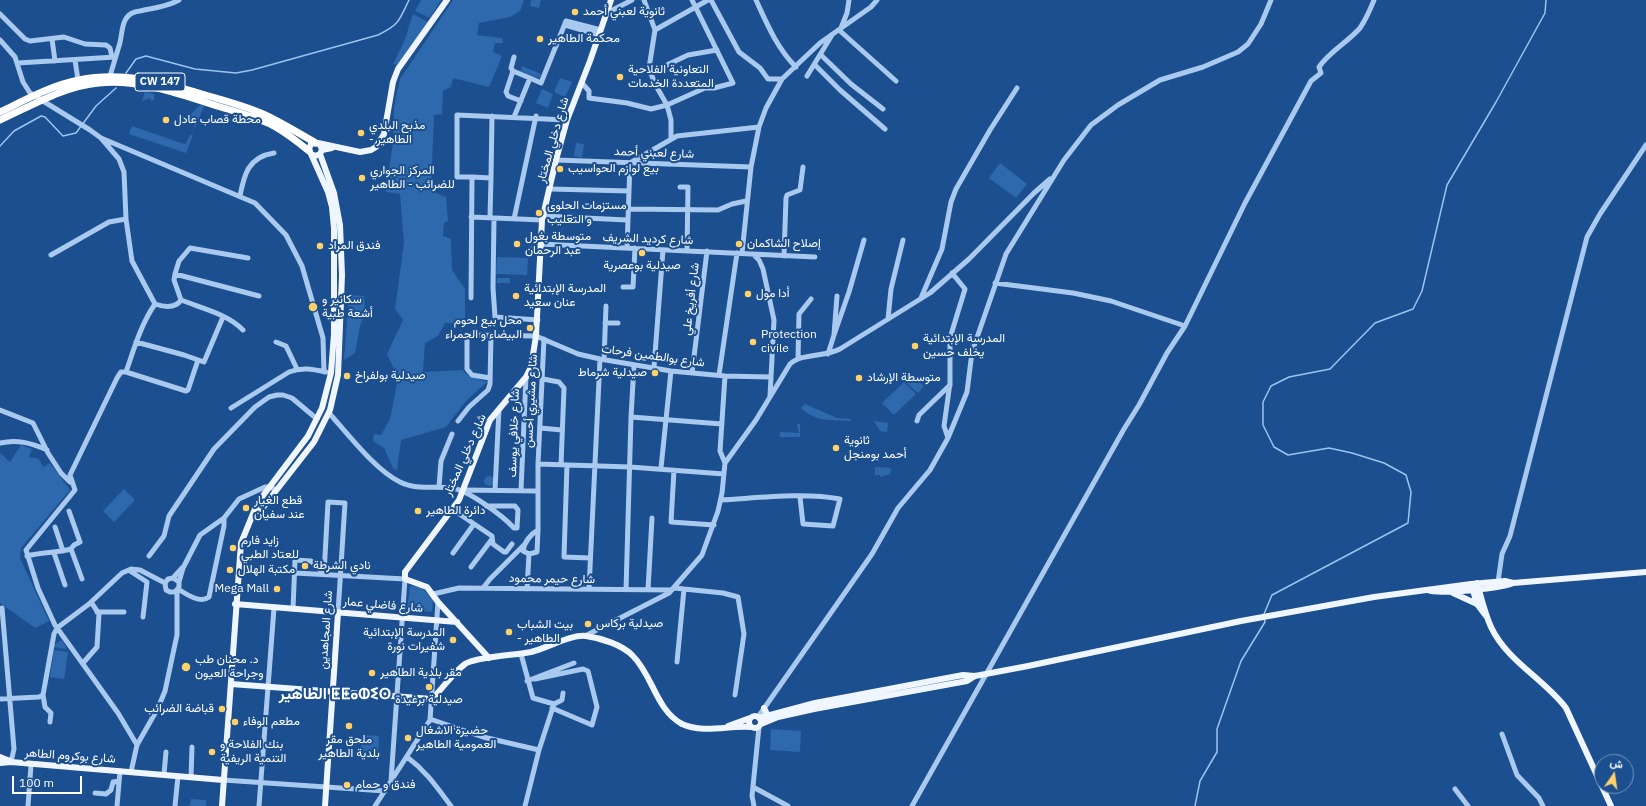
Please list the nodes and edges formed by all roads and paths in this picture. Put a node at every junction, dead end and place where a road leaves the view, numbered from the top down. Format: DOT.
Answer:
graph roads {
  1 [pos="179,0"];
  2 [pos="447,0"];
  3 [pos="632,0"];
  4 [pos="644,0"];
  5 [pos="692,0"];
  6 [pos="708,0"];
  7 [pos="712,0"];
  8 [pos="756,0"];
  9 [pos="849,0"];
  10 [pos="877,0"];
  11 [pos="1271,0"];
  12 [pos="1374,0"];
  13 [pos="610,1"];
  14 [pos="696,6"];
  15 [pos="617,8"];
  16 [pos="0,14"];
  17 [pos="605,14"];
  18 [pos="840,29"];
  19 [pos="655,30"];
  20 [pos="600,32"];
  21 [pos="832,34"];
  22 [pos="52,39"];
  23 [pos="0,40"];
  24 [pos="718,50"];
  25 [pos="821,55"];
  26 [pos="113,57"];
  27 [pos="514,57"];
  28 [pos="75,60"];
  29 [pos="55,61"];
  30 [pos="18,63"];
  31 [pos="814,65"];
  32 [pos="796,67"];
  33 [pos="513,71"];
  34 [pos="650,73"];
  35 [pos="110,76"];
  36 [pos="807,76"];
  37 [pos="530,78"];
  38 [pos="782,79"];
  39 [pos="78,80"];
  40 [pos="896,81"];
  41 [pos="582,83"];
  42 [pos="1017,88"];
  43 [pos="34,96"];
  44 [pos="42,101"];
  45 [pos="521,101"];
  46 [pos="668,105"];
  47 [pos="883,109"];
  48 [pos="0,112"];
  49 [pos="492,116"];
  50 [pos="514,117"];
  51 [pos="536,117"];
  52 [pos="0,120"];
  53 [pos="567,120"];
  54 [pos="760,127"];
  55 [pos="885,129"];
  56 [pos="101,138"];
  57 [pos="671,138"];
  58 [pos="317,143"];
  59 [pos="1646,145"];
  60 [pos="337,148"];
  61 [pos="330,149"];
  62 [pos="310,152"];
  63 [pos="274,153"];
  64 [pos="322,155"];
  65 [pos="556,160"];
  66 [pos="630,163"];
  67 [pos="751,167"];
  68 [pos="803,167"];
  69 [pos="1054,176"];
  70 [pos="472,177"];
  71 [pos="491,178"];
  72 [pos="680,187"];
  73 [pos="550,189"];
  74 [pos="629,191"];
  75 [pos="240,196"];
  76 [pos="746,201"];
  77 [pos="628,209"];
  78 [pos="688,211"];
  79 [pos="471,217"];
  80 [pos="492,218"];
  81 [pos="543,218"];
  82 [pos="126,219"];
  83 [pos="514,219"];
  84 [pos="628,220"];
  85 [pos="864,240"];
  86 [pos="903,240"];
  87 [pos="540,244"];
  88 [pos="627,248"];
  89 [pos="634,248"];
  90 [pos="663,250"];
  91 [pos="687,250"];
  92 [pos="707,251"];
  93 [pos="740,253"];
  94 [pos="51,255"];
  95 [pos="754,255"];
  96 [pos="784,256"];
  97 [pos="815,257"];
  98 [pos="248,258"];
  99 [pos="952,273"];
  100 [pos="175,274"];
  101 [pos="995,283"];
  102 [pos="623,286"];
  103 [pos="259,296"];
  104 [pos="837,296"];
  105 [pos="471,298"];
  106 [pos="921,298"];
  107 [pos="812,299"];
  108 [pos="181,300"];
  109 [pos="155,304"];
  110 [pos="606,306"];
  111 [pos="223,317"];
  112 [pos="888,319"];
  113 [pos="538,320"];
  114 [pos="605,323"];
  115 [pos="618,323"];
  116 [pos="1185,326"];
  117 [pos="244,330"];
  118 [pos="491,335"];
  119 [pos="834,335"];
  120 [pos="536,336"];
  121 [pos="544,339"];
  122 [pos="136,342"];
  123 [pos="276,342"];
  124 [pos="828,354"];
  125 [pos="798,359"];
  126 [pos="198,360"];
  127 [pos="602,360"];
  128 [pos="634,365"];
  129 [pos="654,367"];
  130 [pos="297,369"];
  131 [pos="671,371"];
  132 [pos="126,372"];
  133 [pos="324,372"];
  134 [pos="331,373"];
  135 [pos="692,373"];
  136 [pos="722,375"];
  137 [pos="526,377"];
  138 [pos="770,377"];
  139 [pos="490,378"];
  140 [pos="543,379"];
  141 [pos="950,385"];
  142 [pos="770,397"];
  143 [pos="231,408"];
  144 [pos="499,409"];
  145 [pos="0,410"];
  146 [pos="328,413"];
  147 [pos="631,417"];
  148 [pos="666,418"];
  149 [pos="318,419"];
  150 [pos="458,421"];
  151 [pos="917,421"];
  152 [pos="722,424"];
  153 [pos="540,428"];
  154 [pos="562,430"];
  155 [pos="452,434"];
  156 [pos="948,438"];
  157 [pos="0,443"];
  158 [pos="47,450"];
  159 [pos="725,463"];
  160 [pos="538,464"];
  161 [pos="564,465"];
  162 [pos="594,465"];
  163 [pos="630,467"];
  164 [pos="661,468"];
  165 [pos="674,470"];
  166 [pos="724,474"];
  167 [pos="71,482"];
  168 [pos="439,487"];
  169 [pos="273,488"];
  170 [pos="463,490"];
  171 [pos="495,490"];
  172 [pos="522,490"];
  173 [pos="478,491"];
  174 [pos="538,491"];
  175 [pos="800,497"];
  176 [pos="721,500"];
  177 [pos="478,501"];
  178 [pos="486,506"];
  179 [pos="452,509"];
  180 [pos="69,511"];
  181 [pos="224,518"];
  182 [pos="652,518"];
  183 [pos="474,524"];
  184 [pos="714,525"];
  185 [pos="55,527"];
  186 [pos="538,530"];
  187 [pos="492,539"];
  188 [pos="512,544"];
  189 [pos="524,545"];
  190 [pos="71,549"];
  191 [pos="63,551"];
  192 [pos="54,553"];
  193 [pos="454,553"];
  194 [pos="529,554"];
  195 [pos="27,556"];
  196 [pos="148,556"];
  197 [pos="590,558"];
  198 [pos="471,567"];
  199 [pos="183,568"];
  200 [pos="129,570"];
  201 [pos="1646,572"];
  202 [pos="295,574"];
  203 [pos="324,574"];
  204 [pos="341,575"];
  205 [pos="173,578"];
  206 [pos="82,579"];
  207 [pos="405,579"];
  208 [pos="178,582"];
  209 [pos="1498,582"];
  210 [pos="165,583"];
  211 [pos="1513,583"];
  212 [pos="65,585"];
  213 [pos="1475,586"];
  214 [pos="483,588"];
  215 [pos="527,589"];
  216 [pos="588,589"];
  217 [pos="673,589"];
  218 [pos="684,589"];
  219 [pos="177,590"];
  220 [pos="626,590"];
  221 [pos="648,590"];
  222 [pos="1428,590"];
  223 [pos="170,592"];
  224 [pos="1448,592"];
  225 [pos="433,594"];
  226 [pos="91,602"];
  227 [pos="438,602"];
  228 [pos="235,604"];
  229 [pos="1477,604"];
  230 [pos="177,607"];
  231 [pos="2,608"];
  232 [pos="274,608"];
  233 [pos="293,609"];
  234 [pos="97,612"];
  235 [pos="124,612"];
  236 [pos="338,613"];
  237 [pos="143,617"];
  238 [pos="1488,617"];
  239 [pos="402,618"];
  240 [pos="437,621"];
  241 [pos="457,622"];
  242 [pos="57,628"];
  243 [pos="585,636"];
  244 [pos="521,654"];
  245 [pos="489,658"];
  246 [pos="677,662"];
  247 [pos="83,663"];
  248 [pos="574,663"];
  249 [pos="986,673"];
  250 [pos="975,676"];
  251 [pos="535,679"];
  252 [pos="527,681"];
  253 [pos="231,684"];
  254 [pos="269,687"];
  255 [pos="333,691"];
  256 [pos="563,693"];
  257 [pos="43,695"];
  258 [pos="735,695"];
  259 [pos="396,696"];
  260 [pos="10,698"];
  261 [pos="0,699"];
  262 [pos="432,699"];
  263 [pos="553,706"];
  264 [pos="764,708"];
  265 [pos="768,716"];
  266 [pos="430,719"];
  267 [pos="50,722"];
  268 [pos="757,724"];
  269 [pos="727,726"];
  270 [pos="1502,734"];
  271 [pos="137,745"];
  272 [pos="192,747"];
  273 [pos="539,750"];
  274 [pos="166,752"];
  275 [pos="0,757"];
  276 [pos="407,757"];
  277 [pos="11,762"];
  278 [pos="0,763"];
  279 [pos="31,765"];
  280 [pos="120,771"];
  281 [pos="131,772"];
  282 [pos="394,772"];
  283 [pos="164,774"];
  284 [pos="178,776"];
  285 [pos="191,777"];
  286 [pos="223,780"];
  287 [pos="119,781"];
  288 [pos="261,782"];
  289 [pos="753,787"];
  290 [pos="327,788"];
  291 [pos="1455,789"];
  292 [pos="385,791"];
  293 [pos="95,793"];
  294 [pos="752,796"];
  295 [pos="28,806"];
  296 [pos="117,806"];
  297 [pos="175,806"];
  298 [pos="222,806"];
  299 [pos="259,806"];
  300 [pos="326,806"];
  301 [pos="375,806"];
  302 [pos="451,806"];
  303 [pos="525,806"];
  304 [pos="749,806"];
  305 [pos="754,806"];
  306 [pos="788,806"];
  307 [pos="912,806"];
  308 [pos="1468,806"];
  309 [pos="1543,806"];
  310 [pos="1611,806"];
  1 -- 26 [label="street"];
  2 -- 60 [label="main road"];
  3 -- 15 [label="street"];
  4 -- 19 [label="street"];
  5 -- 14 [label="street"];
  6 -- 14 [label="street"];
  7 -- 38 [label="street"];
  8 -- 32 [label="street"];
  9 -- 18 [label="street"];
  10 -- 18 [label="street"];
  11 -- 69 [label="street"];
  12 -- 116 [label="street"];
  13 -- 15 [label="street"];
  13 -- 17 [label="main road, شارع دخلي المختار"];
  14 -- 19 [label="street"];
  14 -- 24 [label="street"];
  15 -- 17 [label="street"];
  16 -- 22 [label="street"];
  17 -- 20 [label="main road, شارع دخلي المختار"];
  18 -- 21 [label="street"];
  18 -- 40 [label="street"];
  19 -- 34 [label="street"];
  20 -- 37 [label="street"];
  20 -- 41 [label="main road, شارع دخلي المختار"];
  21 -- 25 [label="street"];
  21 -- 32 [label="street"];
  22 -- 26 [label="street"];
  22 -- 29 [label="street"];
  23 -- 30 [label="street"];
  24 -- 34 [label="street"];
  24 -- 46 [label="street"];
  25 -- 31 [label="street"];
  25 -- 47 [label="street"];
  26 -- 28 [label="street"];
  26 -- 35 [label="street"];
  27 -- 33 [label="street"];
  28 -- 29 [label="street"];
  28 -- 39 [label="street"];
  29 -- 30 [label="street"];
  30 -- 43 [label="street"];
  31 -- 36 [label="street"];
  31 -- 55 [label="street"];
  32 -- 38 [label="street"];
  33 -- 37 [label="street"];
  33 -- 45 [label="street"];
  34 -- 46 [label="street"];
  35 -- 39 [label="highway, CW 147"];
  35 -- 58 [label="highway, CW 147"];
  37 -- 45 [label="street"];
  38 -- 54 [label="street"];
  39 -- 43 [label="highway, CW 147"];
  41 -- 46 [label="street"];
  41 -- 53 [label="main road, شارع دخلي المختار"];
  42 -- 106 [label="street"];
  43 -- 44 [label="street"];
  43 -- 48 [label="highway, CW 147"];
  44 -- 52 [label="highway, CW 147"];
  44 -- 56 [label="street"];
  44 -- 62 [label="highway, CW 147"];
  45 -- 50 [label="street"];
  46 -- 57 [label="street"];
  49 -- 50 [label="street"];
  49 -- 70 [label="street"];
  49 -- 71 [label="street"];
  50 -- 51 [label="street"];
  51 -- 53 [label="street"];
  51 -- 83 [label="street"];
  53 -- 65 [label="main road, شارع دخلي المختار"];
  54 -- 57 [label="street"];
  54 -- 67 [label="street"];
  56 -- 75 [label="street"];
  56 -- 82 [label="street"];
  57 -- 66 [label="street"];
  58 -- 60 [label="main road"];
  58 -- 62 [label="main road"];
  58 -- 64 [label="main road"];
  59 -- 209 [label="street"];
  60 -- 61 [label="main road"];
  61 -- 64 [label="main road"];
  61 -- 64 [label="main road"];
  62 -- 64 [label="main road"];
  62 -- 134 [label="main road, CW 147"];
  63 -- 75 [label="street"];
  64 -- 146 [label="main road, CW 147"];
  65 -- 66 [label="street, شارع لعبني أحمد"];
  65 -- 73 [label="main road, شارع دخلي المختار"];
  66 -- 67 [label="street, شارع لعبني أحمد"];
  66 -- 74 [label="street"];
  67 -- 76 [label="street"];
  68 -- 96 [label="street"];
  69 -- 99 [label="street"];
  69 -- 101 [label="street"];
  70 -- 71 [label="street"];
  70 -- 79 [label="street"];
  71 -- 80 [label="street"];
  72 -- 78 [label="street"];
  73 -- 74 [label="street"];
  73 -- 81 [label="main road, شارع دخلي المختار"];
  74 -- 77 [label="street"];
  75 -- 133 [label="street"];
  76 -- 78 [label="street"];
  76 -- 93 [label="street"];
  77 -- 78 [label="street"];
  77 -- 84 [label="street"];
  78 -- 91 [label="street"];
  79 -- 80 [label="street"];
  79 -- 105 [label="street"];
  80 -- 83 [label="street"];
  80 -- 113 [label="street"];
  81 -- 83 [label="street"];
  81 -- 84 [label="street"];
  81 -- 87 [label="main road, شارع دخلي المختار"];
  82 -- 94 [label="street"];
  82 -- 109 [label="street"];
  84 -- 88 [label="street"];
  85 -- 119 [label="street"];
  86 -- 112 [label="street"];
  87 -- 88 [label="street, شارع كرديد الشريف"];
  87 -- 113 [label="main road, شارع دخلي المختار"];
  88 -- 89 [label="street, شارع كرديد الشريف"];
  89 -- 90 [label="street, شارع كرديد الشريف"];
  89 -- 102 [label="street"];
  90 -- 91 [label="street, شارع كرديد الشريف"];
  90 -- 129 [label="street"];
  91 -- 92 [label="street, شارع كرديد الشريف"];
  92 -- 93 [label="street, شارع كرديد الشريف"];
  92 -- 135 [label="street, شارع أفريخ علي"];
  93 -- 95 [label="street, شارع كرديد الشريف"];
  93 -- 136 [label="street"];
  95 -- 96 [label="street, شارع كرديد الشريف"];
  95 -- 138 [label="street"];
  96 -- 97 [label="street, شارع كرديد الشريف"];
  98 -- 100 [label="street"];
  99 -- 106 [label="street"];
  99 -- 141 [label="street"];
  100 -- 103 [label="street"];
  100 -- 108 [label="street"];
  101 -- 116 [label="street"];
  101 -- 156 [label="street"];
  104 -- 119 [label="street"];
  106 -- 112 [label="street"];
  107 -- 125 [label="street"];
  108 -- 109 [label="street"];
  108 -- 111 [label="street"];
  109 -- 122 [label="street"];
  110 -- 114 [label="street"];
  111 -- 117 [label="street"];
  111 -- 126 [label="street"];
  112 -- 124 [label="street"];
  113 -- 120 [label="main road, شارع دخلي المختار"];
  114 -- 115 [label="street"];
  114 -- 127 [label="street"];
  116 -- 249 [label="street"];
  118 -- 120 [label="street, شارع بوالطمين فرحات"];
  118 -- 139 [label="street"];
  118 -- 139 [label="street, شارع بوالطمين فرحات"];
  119 -- 124 [label="street"];
  120 -- 121 [label="street, شارع بوالطمين فرحات"];
  120 -- 137 [label="main road, شارع دخلي المختار"];
  121 -- 127 [label="street, شارع بوالطمين فرحات"];
  121 -- 140 [label="street, شارع مشيري أحسن"];
  122 -- 126 [label="street"];
  122 -- 132 [label="street"];
  123 -- 130 [label="street"];
  124 -- 125 [label="street"];
  125 -- 142 [label="street"];
  126 -- 132 [label="street"];
  127 -- 128 [label="street, شارع بوالطمين فرحات"];
  127 -- 162 [label="street"];
  128 -- 129 [label="street, شارع بوالطمين فرحات"];
  128 -- 147 [label="street"];
  129 -- 131 [label="street, شارع بوالطمين فرحات"];
  130 -- 133 [label="street"];
  130 -- 143 [label="street"];
  131 -- 135 [label="street, شارع بوالطمين فرحات"];
  131 -- 148 [label="street"];
  132 -- 167 [label="street"];
  133 -- 134 [label="street"];
  134 -- 149 [label="main road, CW 147"];
  135 -- 136 [label="street, شارع بوالطمين فرحات"];
  136 -- 138 [label="street, شارع بوالطمين فرحات"];
  136 -- 152 [label="street"];
  137 -- 144 [label="main road, شارع دخلي المختار"];
  137 -- 172 [label="street, شارع خلافي يوسف"];
  138 -- 142 [label="street"];
  139 -- 150 [label="street"];
  140 -- 153 [label="street, شارع مشيري أحسن"];
  140 -- 154 [label="street"];
  141 -- 151 [label="street"];
  141 -- 156 [label="street"];
  142 -- 159 [label="street"];
  144 -- 170 [label="main road, شارع دخلي المختار"];
  144 -- 171 [label="street"];
  145 -- 158 [label="street"];
  146 -- 168 [label="street"];
  146 -- 169 [label="main road, CW 147"];
  147 -- 148 [label="street"];
  147 -- 163 [label="street"];
  148 -- 152 [label="street"];
  148 -- 164 [label="street"];
  149 -- 169 [label="main road, CW 147"];
  149 -- 196 [label="street"];
  152 -- 159 [label="street"];
  153 -- 154 [label="street"];
  153 -- 160 [label="street, شارع مشيري أحسن"];
  154 -- 161 [label="street"];
  155 -- 168 [label="street"];
  156 -- 264 [label="street"];
  157 -- 158 [label="street"];
  158 -- 167 [label="street"];
  159 -- 166 [label="street"];
  160 -- 161 [label="street"];
  160 -- 174 [label="street, شارع مشيري أحسن"];
  161 -- 162 [label="street"];
  161 -- 197 [label="street"];
  162 -- 163 [label="street"];
  162 -- 197 [label="street"];
  163 -- 164 [label="street"];
  163 -- 220 [label="street"];
  164 -- 165 [label="street"];
  165 -- 166 [label="street"];
  165 -- 184 [label="street"];
  166 -- 176 [label="street"];
  167 -- 195 [label="street"];
  168 -- 170 [label="street"];
  169 -- 181 [label="street"];
  169 -- 228 [label="main road, CW 147"];
  170 -- 173 [label="street"];
  170 -- 177 [label="street"];
  170 -- 179 [label="main road, شارع دخلي المختار"];
  171 -- 172 [label="street"];
  171 -- 173 [label="street"];
  172 -- 174 [label="street"];
  173 -- 177 [label="street"];
  174 -- 186 [label="street, شارع مشيري أحسن"];
  175 -- 175 [label="street"];
  175 -- 176 [label="street"];
  176 -- 184 [label="street"];
  177 -- 178 [label="street"];
  178 -- 178 [label="street"];
  179 -- 183 [label="street"];
  179 -- 207 [label="main road, شارع دخلي المختار"];
  180 -- 190 [label="street"];
  181 -- 199 [label="street"];
  181 -- 219 [label="street"];
  182 -- 221 [label="street"];
  183 -- 187 [label="street"];
  183 -- 193 [label="street"];
  184 -- 217 [label="street"];
  185 -- 191 [label="street"];
  186 -- 189 [label="street"];
  186 -- 194 [label="street, شارع مشيري أحسن"];
  187 -- 188 [label="street"];
  187 -- 198 [label="street"];
  189 -- 194 [label="street"];
  189 -- 214 [label="street"];
  190 -- 191 [label="street"];
  190 -- 206 [label="street"];
  191 -- 192 [label="street"];
  192 -- 195 [label="street"];
  192 -- 212 [label="street"];
  194 -- 215 [label="street"];
  195 -- 242 [label="street"];
  197 -- 216 [label="street"];
  199 -- 205 [label="street"];
  199 -- 208 [label="street"];
  200 -- 210 [label="street"];
  200 -- 226 [label="street"];
  200 -- 237 [label="street"];
  201 -- 211 [label="main road"];
  202 -- 203 [label="street"];
  202 -- 203 [label="street"];
  202 -- 233 [label="street"];
  203 -- 204 [label="street"];
  203 -- 204 [label="street, شارع المجاهدين"];
  204 -- 207 [label="street"];
  204 -- 236 [label="street, شارع المجاهدين"];
  205 -- 208 [label="street"];
  205 -- 210 [label="street"];
  207 -- 225 [label="main road"];
  207 -- 239 [label="street, شارع دخلي المختار"];
  208 -- 219 [label="street"];
  209 -- 211 [label="main road"];
  209 -- 213 [label="main road"];
  210 -- 223 [label="street"];
  211 -- 213 [label="main road"];
  213 -- 222 [label="main road"];
  213 -- 224 [label="main road"];
  213 -- 229 [label="main road"];
  213 -- 238 [label="main road"];
  214 -- 215 [label="street, شارع حيمر محمود"];
  214 -- 225 [label="street, شارع حيمر محمود"];
  215 -- 216 [label="street, شارع حيمر محمود"];
  216 -- 220 [label="street, شارع حيمر محمود"];
  217 -- 218 [label="street, شارع حيمر محمود"];
  217 -- 221 [label="street, شارع حيمر محمود"];
  217 -- 243 [label="street"];
  218 -- 246 [label="street"];
  218 -- 258 [label="street, شارع حيمر محمود"];
  219 -- 223 [label="street"];
  219 -- 230 [label="street"];
  220 -- 221 [label="street, شارع حيمر محمود"];
  222 -- 224 [label="main road"];
  222 -- 249 [label="main road"];
  223 -- 230 [label="street"];
  224 -- 229 [label="main road"];
  225 -- 227 [label="main road"];
  226 -- 234 [label="street"];
  226 -- 242 [label="street"];
  227 -- 240 [label="street"];
  227 -- 241 [label="main road"];
  228 -- 232 [label="main road, شارع فاضلي عمار"];
  228 -- 253 [label="main road, CW 147"];
  229 -- 238 [label="main road"];
  230 -- 271 [label="street"];
  231 -- 260 [label="street"];
  232 -- 233 [label="main road, شارع فاضلي عمار"];
  232 -- 254 [label="street"];
  233 -- 236 [label="main road, شارع فاضلي عمار"];
  234 -- 235 [label="street"];
  234 -- 247 [label="street"];
  236 -- 239 [label="main road, شارع فاضلي عمار"];
  236 -- 255 [label="main road, شارع المجاهدين"];
  238 -- 310 [label="main road"];
  239 -- 240 [label="main road, شارع فاضلي عمار"];
  239 -- 259 [label="street, شارع دخلي المختار"];
  240 -- 241 [label="main road, شارع فاضلي عمار"];
  240 -- 262 [label="street"];
  241 -- 245 [label="main road"];
  242 -- 247 [label="street"];
  242 -- 257 [label="street"];
  243 -- 244 [label="main road"];
  243 -- 269 [label="main road"];
  244 -- 245 [label="main road"];
  244 -- 252 [label="street"];
  245 -- 262 [label="main road"];
  247 -- 271 [label="street"];
  248 -- 251 [label="street"];
  249 -- 250 [label="main road"];
  249 -- 307 [label="street"];
  250 -- 265 [label="main road"];
  250 -- 268 [label="main road"];
  251 -- 252 [label="street"];
  251 -- 263 [label="street"];
  252 -- 263 [label="street"];
  253 -- 254 [label="main road"];
  253 -- 286 [label="main road, CW 147"];
  254 -- 255 [label="main road"];
  254 -- 288 [label="street"];
  255 -- 259 [label="main road"];
  255 -- 290 [label="main road, شارع المجاهدين"];
  256 -- 263 [label="street"];
  257 -- 260 [label="street"];
  257 -- 267 [label="street"];
  259 -- 262 [label="main road"];
  259 -- 282 [label="street, شارع دخلي المختار"];
  260 -- 261 [label="street"];
  260 -- 277 [label="street"];
  262 -- 266 [label="street"];
  263 -- 273 [label="street"];
  264 -- 265 [label="main road"];
  264 -- 268 [label="street"];
  265 -- 268 [label="main road"];
  266 -- 273 [label="street"];
  266 -- 276 [label="street"];
  268 -- 269 [label="main road"];
  268 -- 269 [label="main road"];
  268 -- 289 [label="street"];
  270 -- 309 [label="street"];
  271 -- 281 [label="street"];
  272 -- 285 [label="street"];
  273 -- 303 [label="street"];
  274 -- 283 [label="street"];
  275 -- 277 [label="main road"];
  276 -- 282 [label="street"];
  276 -- 302 [label="street"];
  277 -- 278 [label="main road"];
  277 -- 279 [label="main road, شارع بوكروم الطاهر"];
  279 -- 280 [label="main road, شارع بوكروم الطاهر"];
  279 -- 295 [label="street"];
  280 -- 281 [label="main road, شارع بوكروم الطاهر"];
  280 -- 287 [label="street"];
  281 -- 283 [label="main road, شارع بوكروم الطاهر"];
  282 -- 292 [label="street, شارع دخلي المختار"];
  283 -- 284 [label="main road, شارع بوكروم الطاهر"];
  284 -- 285 [label="main road, شارع بوكروم الطاهر"];
  284 -- 297 [label="street"];
  285 -- 286 [label="main road, شارع بوكروم الطاهر"];
  286 -- 288 [label="street"];
  286 -- 298 [label="main road, CW 147"];
  287 -- 293 [label="street"];
  287 -- 296 [label="street"];
  288 -- 290 [label="street"];
  288 -- 299 [label="street"];
  289 -- 294 [label="street"];
  289 -- 306 [label="street"];
  290 -- 292 [label="street"];
  290 -- 300 [label="main road, شارع المجاهدين"];
  291 -- 308 [label="street"];
  292 -- 301 [label="street"];
  294 -- 304 [label="street"];
  294 -- 305 [label="street"];
}
